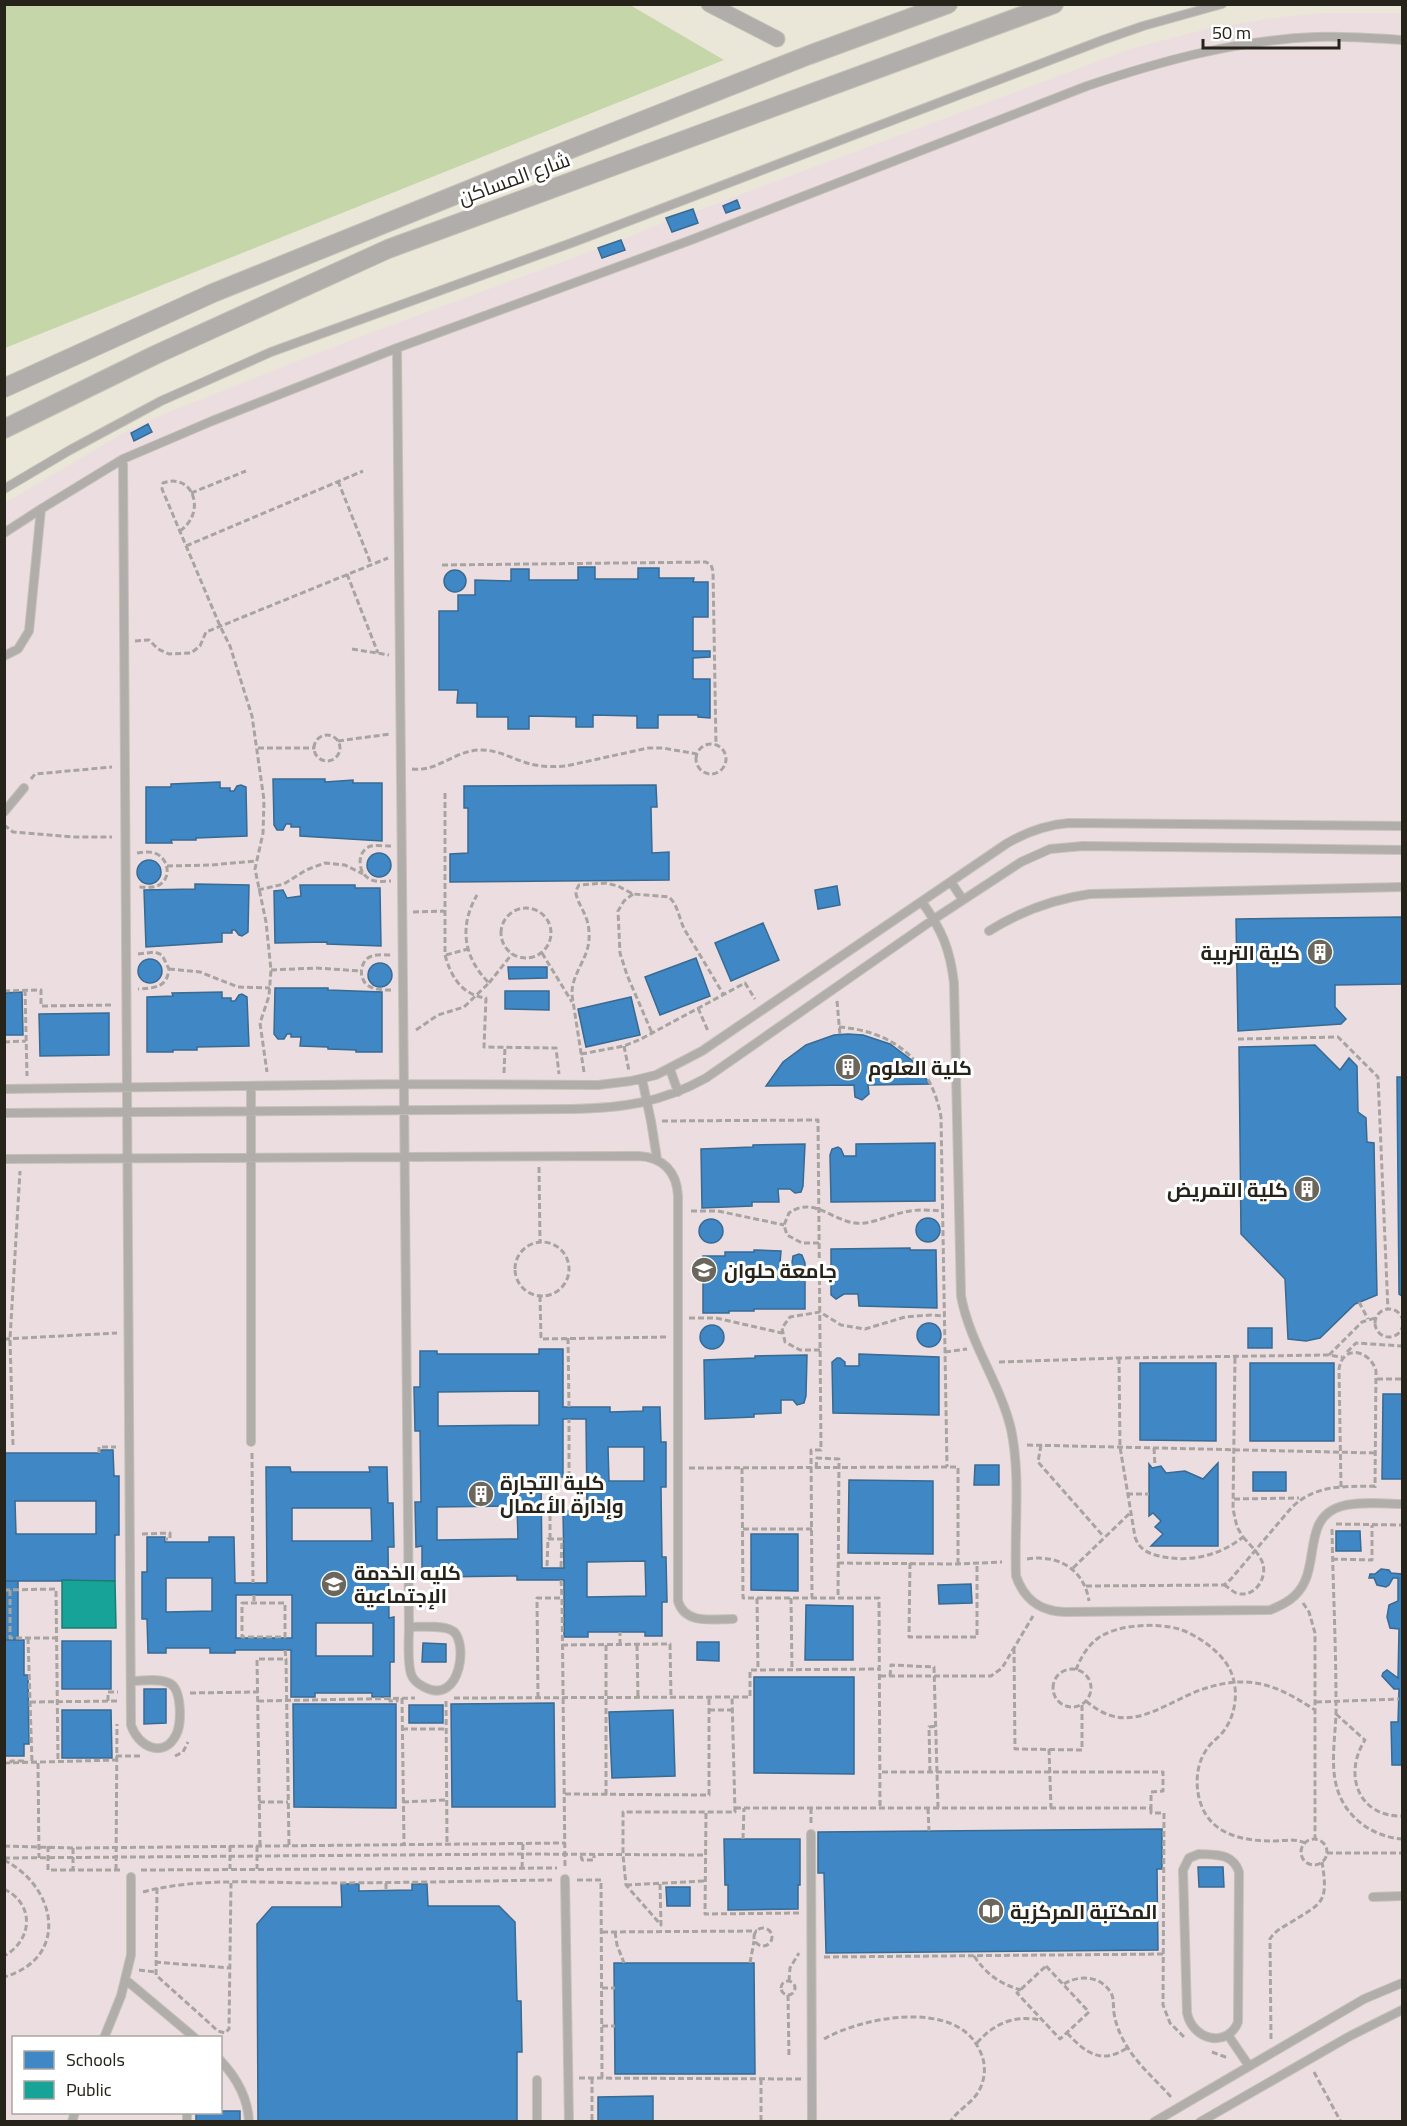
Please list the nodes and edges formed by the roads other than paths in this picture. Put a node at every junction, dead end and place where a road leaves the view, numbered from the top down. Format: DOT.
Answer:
graph roads {
  1 [pos="710,4"];
  2 [pos="948,4"];
  3 [pos="1054,4"];
  4 [pos="1222,4"];
  5 [pos="777,39"];
  6 [pos="1402,40"];
  7 [pos="397,348"];
  8 [pos="4,388"];
  9 [pos="4,429"];
  10 [pos="123,459"];
  11 [pos="4,489"];
  12 [pos="41,509"];
  13 [pos="4,533"];
  14 [pos="4,656"];
  15 [pos="24,788"];
  16 [pos="4,812"];
  17 [pos="1402,826"];
  18 [pos="1402,850"];
  19 [pos="951,882"];
  20 [pos="1402,888"];
  21 [pos="963,900"];
  22 [pos="922,902"];
  23 [pos="934,919"];
  24 [pos="989,930"];
  25 [pos="670,1069"];
  26 [pos="642,1079"];
  27 [pos="404,1084"];
  28 [pos="251,1086"];
  29 [pos="128,1088"];
  30 [pos="4,1089"];
  31 [pos="678,1092"];
  32 [pos="648,1102"];
  33 [pos="404,1108"];
  34 [pos="251,1111"];
  35 [pos="127,1112"];
  36 [pos="4,1113"];
  37 [pos="405,1156"];
  38 [pos="129,1157"];
  39 [pos="251,1157"];
  40 [pos="4,1159"];
  41 [pos="657,1159"];
  42 [pos="251,1442"];
  43 [pos="1402,1504"];
  44 [pos="733,1619"];
  45 [pos="409,1627"];
  46 [pos="132,1681"];
  47 [pos="811,1834"];
  48 [pos="131,1877"];
  49 [pos="565,1879"];
  50 [pos="1402,1896"];
  51 [pos="1373,1897"];
  52 [pos="126,1980"];
  53 [pos="1402,1983"];
  54 [pos="1402,2010"];
  55 [pos="1228,2035"];
  56 [pos="104,2036"];
  57 [pos="191,2036"];
  58 [pos="222,2062"];
  59 [pos="1249,2066"];
  60 [pos="537,2080"];
  61 [pos="249,2121"];
  62 [pos="537,2121"];
  63 [pos="569,2121"];
  64 [pos="812,2121"];
  65 [pos="1154,2121"];
  66 [pos="1200,2121"];
  1 -- 5 [label="street"];
  2 -- 8 [label="street, شارع المساكن"];
  3 -- 9 [label="street, شارع المساكن"];
  4 -- 11 [label="lane"];
  6 -- 7 [label="lane"];
  7 -- 10 [label="lane"];
  7 -- 27 [label="lane"];
  10 -- 12 [label="lane"];
  10 -- 29 [label="lane"];
  12 -- 13 [label="lane"];
  12 -- 14 [label="lane"];
  15 -- 16 [label="lane"];
  17 -- 19 [label="lane"];
  18 -- 21 [label="lane"];
  19 -- 21 [label="lane"];
  19 -- 22 [label="lane"];
  20 -- 24 [label="lane"];
  21 -- 23 [label="lane"];
  22 -- 23 [label="lane"];
  22 -- 25 [label="lane"];
  23 -- 31 [label="lane"];
  23 -- 43 [label="lane"];
  25 -- 26 [label="lane"];
  25 -- 31 [label="lane"];
  26 -- 27 [label="lane"];
  26 -- 32 [label="lane"];
  27 -- 28 [label="lane"];
  27 -- 33 [label="lane"];
  28 -- 29 [label="lane"];
  28 -- 34 [label="lane"];
  29 -- 30 [label="lane"];
  29 -- 35 [label="lane"];
  31 -- 32 [label="lane"];
  32 -- 33 [label="lane"];
  32 -- 41 [label="lane"];
  33 -- 34 [label="lane"];
  33 -- 37 [label="lane"];
  34 -- 35 [label="lane"];
  34 -- 39 [label="lane"];
  35 -- 36 [label="lane"];
  35 -- 38 [label="lane"];
  37 -- 39 [label="lane"];
  37 -- 41 [label="lane"];
  37 -- 45 [label="lane"];
  38 -- 39 [label="lane"];
  38 -- 40 [label="lane"];
  38 -- 46 [label="lane"];
  39 -- 42 [label="lane"];
  41 -- 44 [label="lane"];
  45 -- 45 [label="lane"];
  46 -- 46 [label="lane"];
  47 -- 64 [label="lane"];
  48 -- 52 [label="lane"];
  49 -- 63 [label="lane"];
  50 -- 51 [label="lane"];
  52 -- 56 [label="lane"];
  52 -- 57 [label="lane"];
  53 -- 59 [label="lane"];
  54 -- 66 [label="lane"];
  55 -- 55 [label="lane"];
  55 -- 59 [label="lane"];
  58 -- 61 [label="lane"];
  59 -- 65 [label="lane"];
  60 -- 62 [label="lane"];
}
